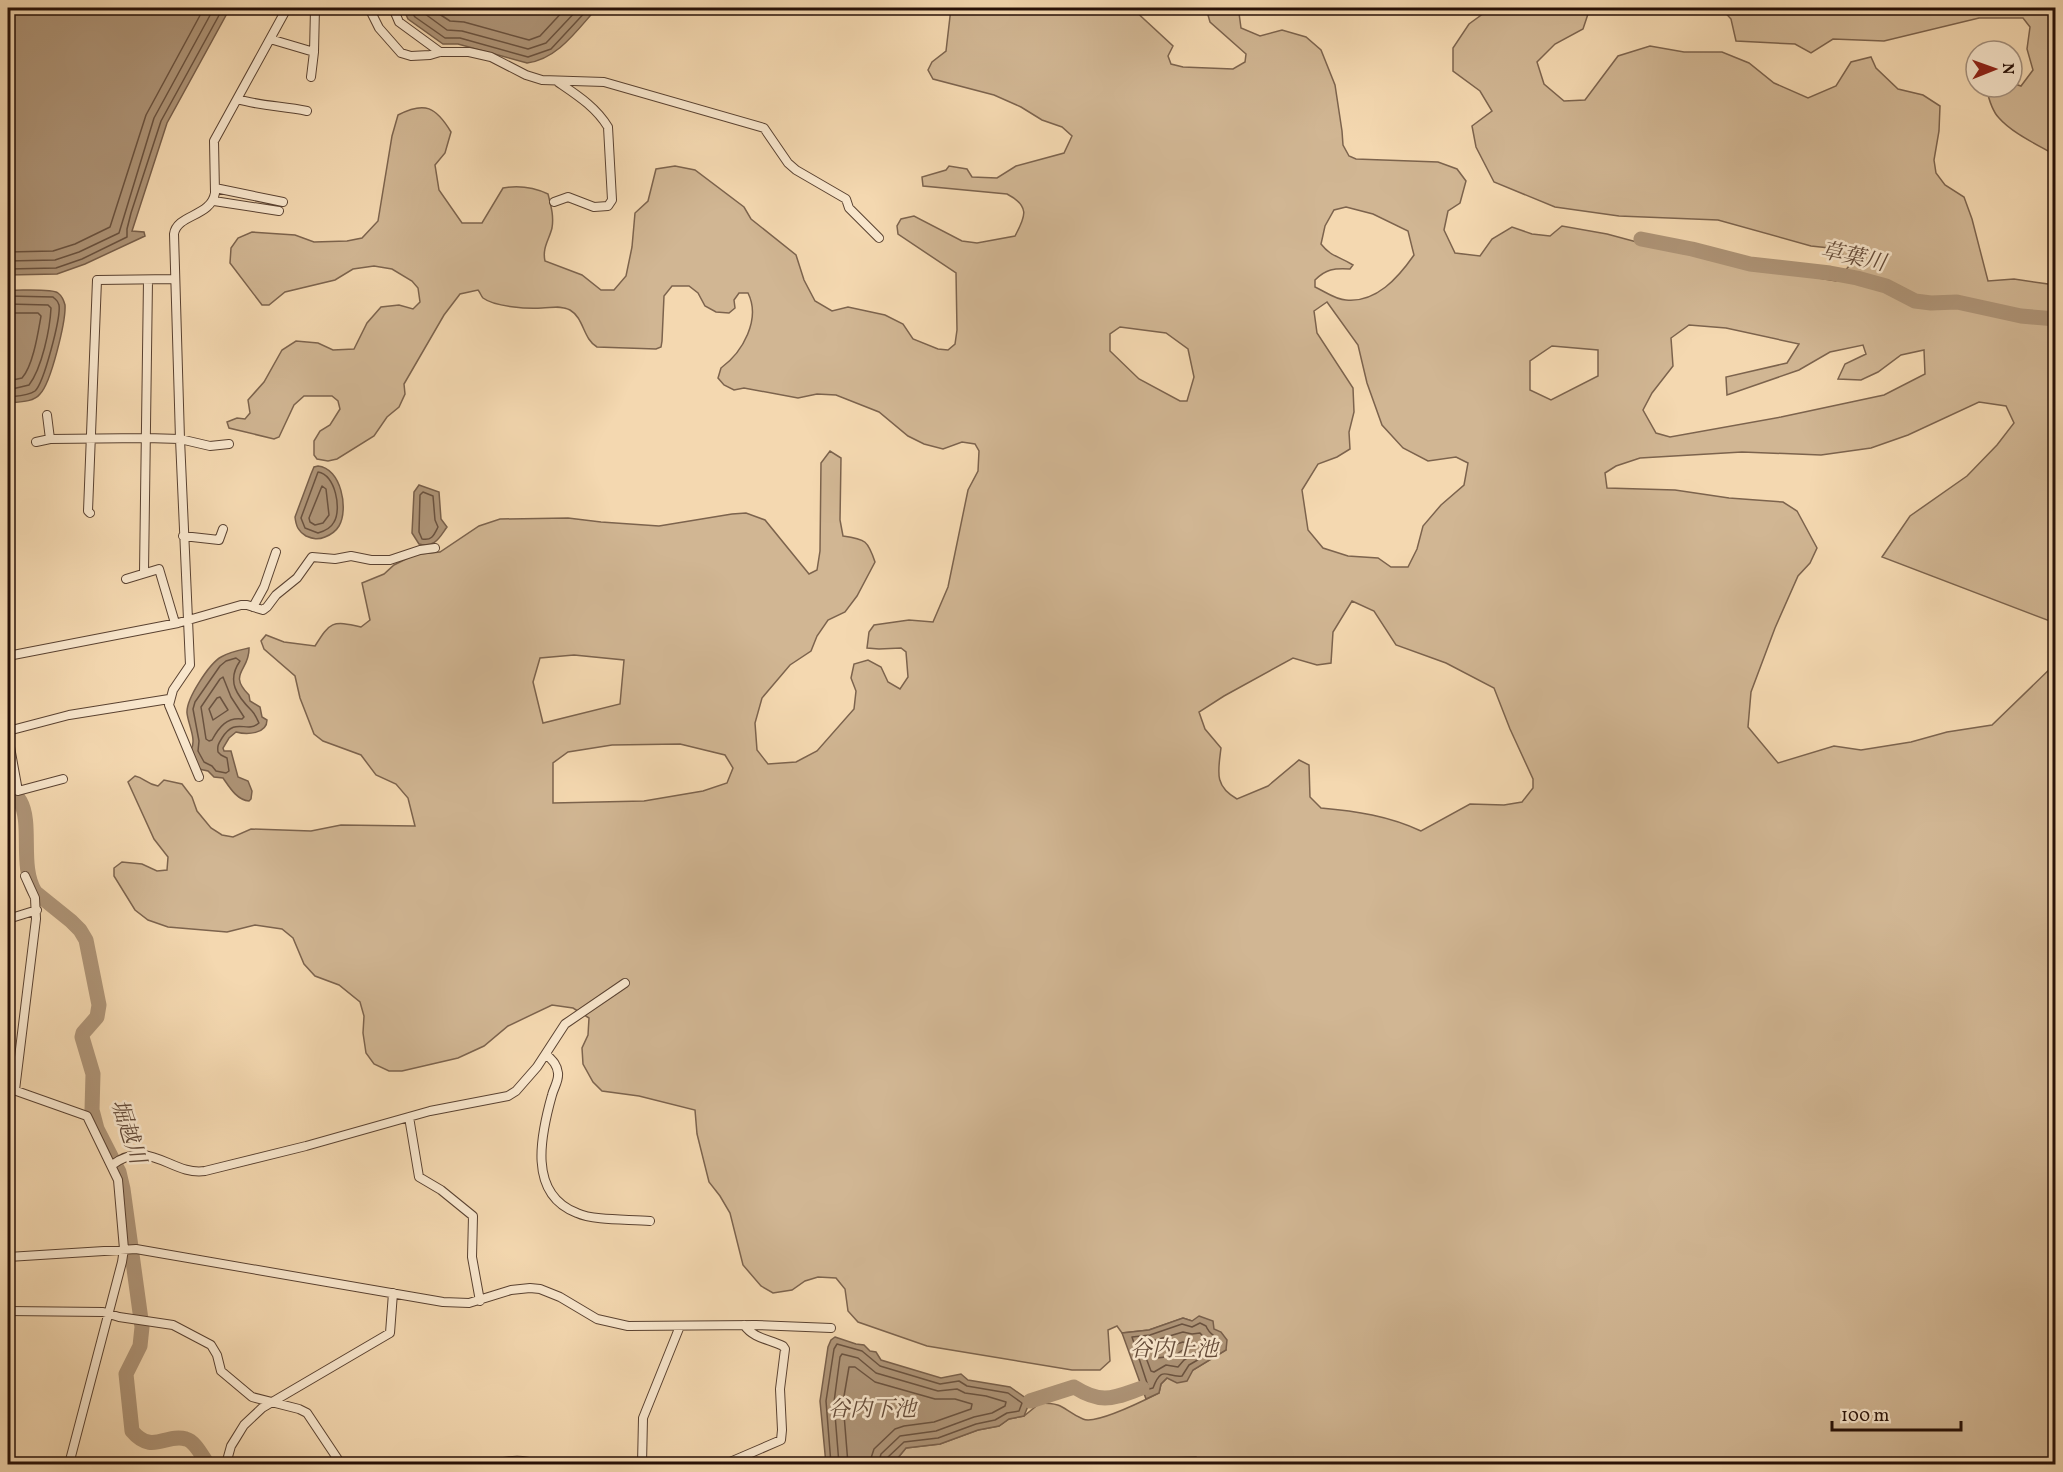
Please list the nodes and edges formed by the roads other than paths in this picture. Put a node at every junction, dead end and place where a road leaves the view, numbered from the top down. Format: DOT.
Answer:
graph roads {
  1 [pos="286,8"];
  2 [pos="315,8"];
  3 [pos="369,8"];
  4 [pos="393,8"];
  5 [pos="270,39"];
  6 [pos="314,52"];
  7 [pos="440,52"];
  8 [pos="311,77"];
  9 [pos="558,82"];
  10 [pos="237,99"];
  11 [pos="307,111"];
  12 [pos="215,188"];
  13 [pos="214,201"];
  14 [pos="554,201"];
  15 [pos="283,202"];
  16 [pos="279,211"];
  17 [pos="879,238"];
  18 [pos="175,279"];
  19 [pos="148,280"];
  20 [pos="47,415"];
  21 [pos="90,438"];
  22 [pos="146,438"];
  23 [pos="50,439"];
  24 [pos="180,440"];
  25 [pos="36,442"];
  26 [pos="229,444"];
  27 [pos="90,513"];
  28 [pos="223,529"];
  29 [pos="183,536"];
  30 [pos="435,548"];
  31 [pos="276,552"];
  32 [pos="144,572"];
  33 [pos="126,579"];
  34 [pos="253,607"];
  35 [pos="187,619"];
  36 [pos="175,623"];
  37 [pos="8,656"];
  38 [pos="169,699"];
  39 [pos="8,731"];
  40 [pos="8,740"];
  41 [pos="199,777"];
  42 [pos="63,779"];
  43 [pos="26,876"];
  44 [pos="36,910"];
  45 [pos="8,920"];
  46 [pos="625,983"];
  47 [pos="546,1054"];
  48 [pos="11,1089"];
  49 [pos="409,1117"];
  50 [pos="114,1163"];
  51 [pos="650,1221"];
  52 [pos="129,1249"];
  53 [pos="8,1257"];
  54 [pos="393,1293"];
  55 [pos="480,1301"];
  56 [pos="8,1311"];
  57 [pos="109,1314"];
  58 [pos="744,1325"];
  59 [pos="680,1326"];
  60 [pos="831,1328"];
  61 [pos="273,1403"];
  62 [pos="69,1464"];
  63 [pos="226,1464"];
  64 [pos="341,1464"];
  65 [pos="492,1464"];
  66 [pos="535,1464"];
  67 [pos="642,1464"];
  68 [pos="688,1464"];
  1 -- 5 [label="street"];
  2 -- 6 [label="street"];
  3 -- 7 [label="street"];
  4 -- 7 [label="street"];
  5 -- 6 [label="street"];
  5 -- 10 [label="street"];
  6 -- 8 [label="street"];
  7 -- 9 [label="street"];
  9 -- 14 [label="street"];
  9 -- 17 [label="street"];
  10 -- 11 [label="street"];
  10 -- 12 [label="street"];
  12 -- 13 [label="street"];
  12 -- 15 [label="street"];
  13 -- 16 [label="street"];
  13 -- 18 [label="street"];
  18 -- 19 [label="street"];
  18 -- 24 [label="street"];
  19 -- 21 [label="street"];
  19 -- 22 [label="street"];
  20 -- 23 [label="street"];
  21 -- 22 [label="street"];
  21 -- 23 [label="street"];
  21 -- 27 [label="street"];
  22 -- 24 [label="street"];
  22 -- 32 [label="street"];
  23 -- 25 [label="street"];
  24 -- 26 [label="street"];
  24 -- 29 [label="street"];
  28 -- 29 [label="street"];
  29 -- 35 [label="street"];
  30 -- 34 [label="street"];
  31 -- 34 [label="street"];
  32 -- 33 [label="street"];
  32 -- 36 [label="street"];
  34 -- 35 [label="street"];
  35 -- 36 [label="street"];
  35 -- 38 [label="street"];
  36 -- 37 [label="street"];
  38 -- 39 [label="street"];
  38 -- 41 [label="street"];
  40 -- 42 [label="street"];
  43 -- 44 [label="street"];
  44 -- 45 [label="street"];
  44 -- 48 [label="street"];
  46 -- 47 [label="street"];
  47 -- 49 [label="street"];
  47 -- 51 [label="street"];
  48 -- 50 [label="street"];
  49 -- 50 [label="street"];
  49 -- 55 [label="street"];
  50 -- 52 [label="street"];
  52 -- 53 [label="street"];
  52 -- 54 [label="street"];
  52 -- 57 [label="street"];
  54 -- 55 [label="street"];
  54 -- 61 [label="street"];
  55 -- 59 [label="street"];
  56 -- 57 [label="street"];
  57 -- 61 [label="street"];
  57 -- 62 [label="street"];
  58 -- 59 [label="street"];
  58 -- 60 [label="street"];
  58 -- 68 [label="street"];
  59 -- 67 [label="street"];
  61 -- 63 [label="street"];
  61 -- 64 [label="street"];
  65 -- 66 [label="street"];
}
